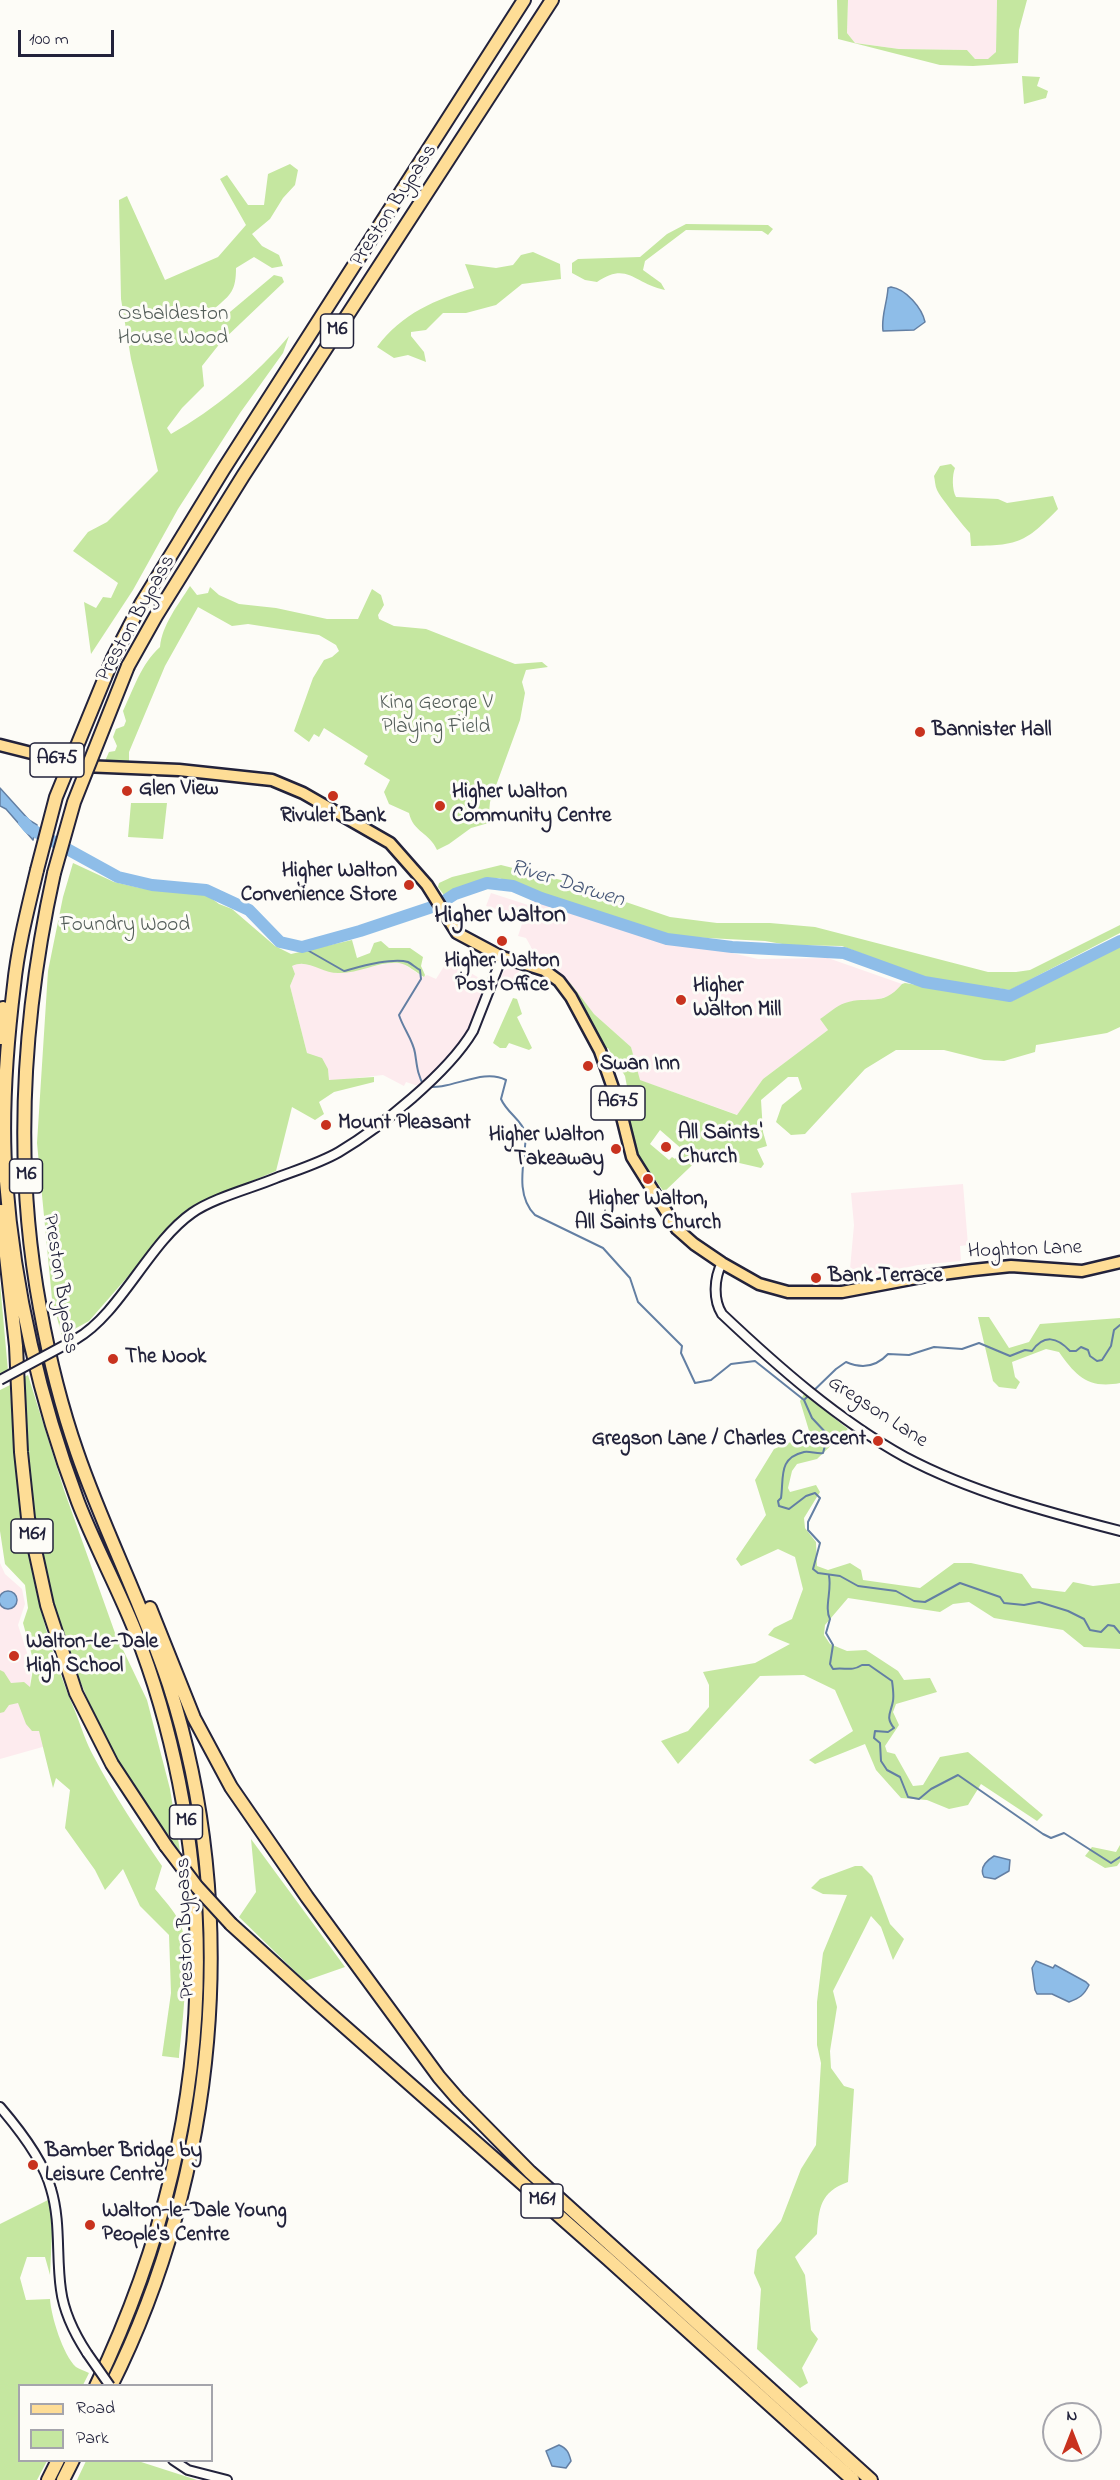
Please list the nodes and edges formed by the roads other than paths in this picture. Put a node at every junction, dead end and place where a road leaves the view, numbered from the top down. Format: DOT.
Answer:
graph roads {
  1 [pos="524,0"];
  2 [pos="552,0"];
  3 [pos="0,746"];
  4 [pos="30,897"];
  5 [pos="502,957"];
  6 [pos="0,1038"];
  7 [pos="0,1197"];
  8 [pos="1120,1262"];
  9 [pos="722,1263"];
  10 [pos="0,1380"];
  11 [pos="85,1474"];
  12 [pos="1120,1531"];
  13 [pos="0,2107"];
  14 [pos="96,2384"];
  15 [pos="109,2384"];
  16 [pos="110,2384"];
  17 [pos="57,2462"];
  18 [pos="71,2462"];
  19 [pos="175,2462"];
  20 [pos="48,2480"];
  21 [pos="63,2480"];
  22 [pos="227,2480"];
  23 [pos="853,2480"];
  24 [pos="872,2480"];
  1 -- 4 [label="highway, Preston Bypass / M6, bridge"];
  2 -- 11 [label="highway, Preston Bypass / M6, bridge"];
  3 -- 5 [label="main road, A675"];
  4 -- 6 [label="highway"];
  4 -- 14 [label="highway, Preston Bypass / M6"];
  5 -- 9 [label="main road, A675"];
  5 -- 10 [label="street, bridge"];
  7 -- 23 [label="highway, M61, bridge"];
  8 -- 9 [label="main road, Hoghton Lane / A675"];
  9 -- 12 [label="street, Gregson Lane"];
  11 -- 16 [label="highway, Preston Bypass / M6"];
  11 -- 24 [label="highway, M61"];
  13 -- 15 [label="street, bridge"];
  17 -- 20 [label="highway"];
  18 -- 21 [label="highway"];
  19 -- 22 [label="street"];
}
